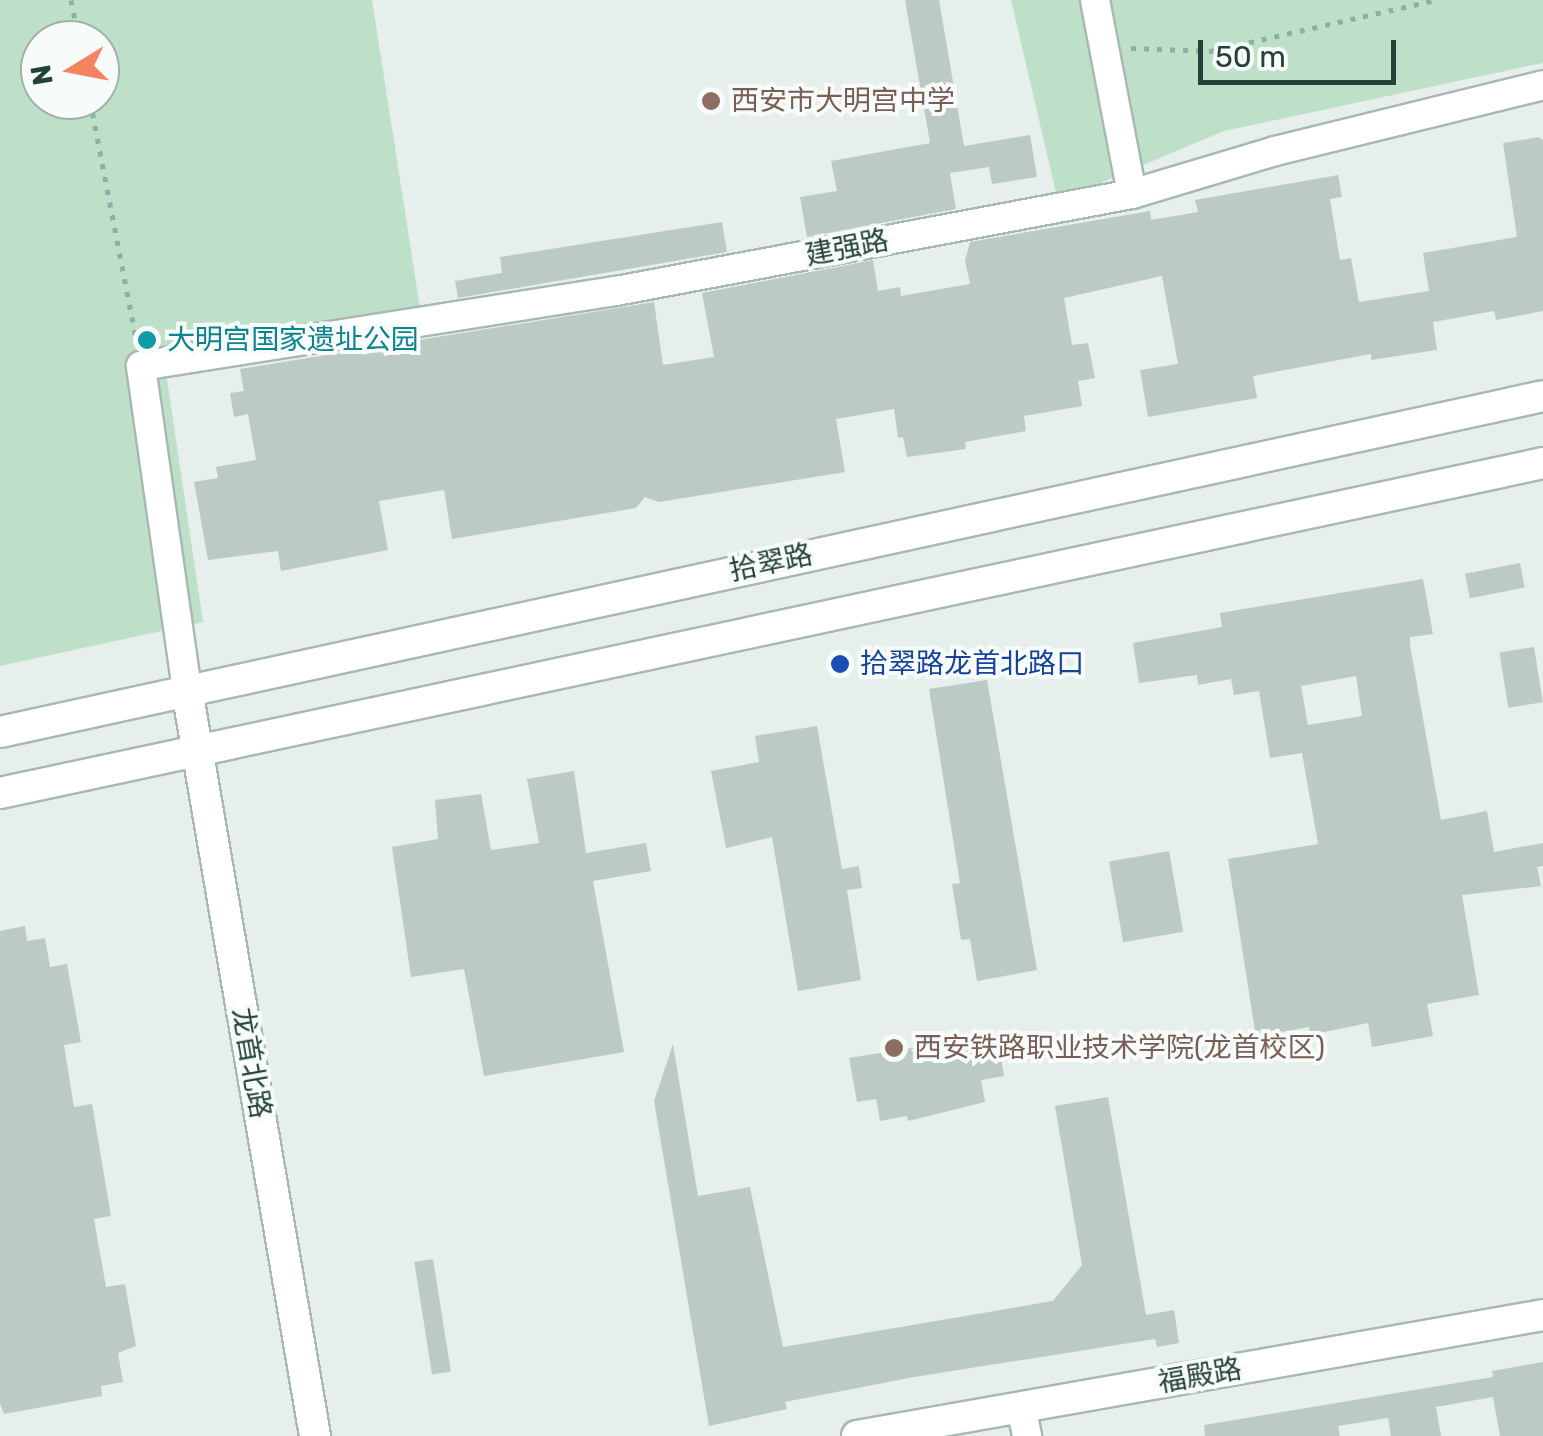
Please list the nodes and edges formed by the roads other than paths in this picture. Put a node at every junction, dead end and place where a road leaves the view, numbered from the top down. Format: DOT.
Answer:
graph roads {
  1 [pos="1096,0"];
  2 [pos="1543,85"];
  3 [pos="1132,194"];
  4 [pos="1543,396"];
  5 [pos="1543,463"];
  6 [pos="186,690"];
  7 [pos="0,732"];
  8 [pos="197,752"];
  9 [pos="0,793"];
  10 [pos="1543,1315"];
  11 [pos="1024,1422"];
  12 [pos="315,1436"];
  13 [pos="857,1436"];
  1 -- 3 [label="street"];
  2 -- 3 [label="street, 建强路"];
  3 -- 6 [label="street, 建强路"];
  4 -- 6 [label="main road, 拾翠路"];
  5 -- 8 [label="main road"];
  6 -- 7 [label="main road, 拾翠路"];
  6 -- 8 [label="main road, 龙首北路"];
  8 -- 9 [label="main road"];
  8 -- 12 [label="main road, 龙首北路"];
  10 -- 11 [label="main road, 福殿路"];
  11 -- 13 [label="main road, 福殿路"];
}
